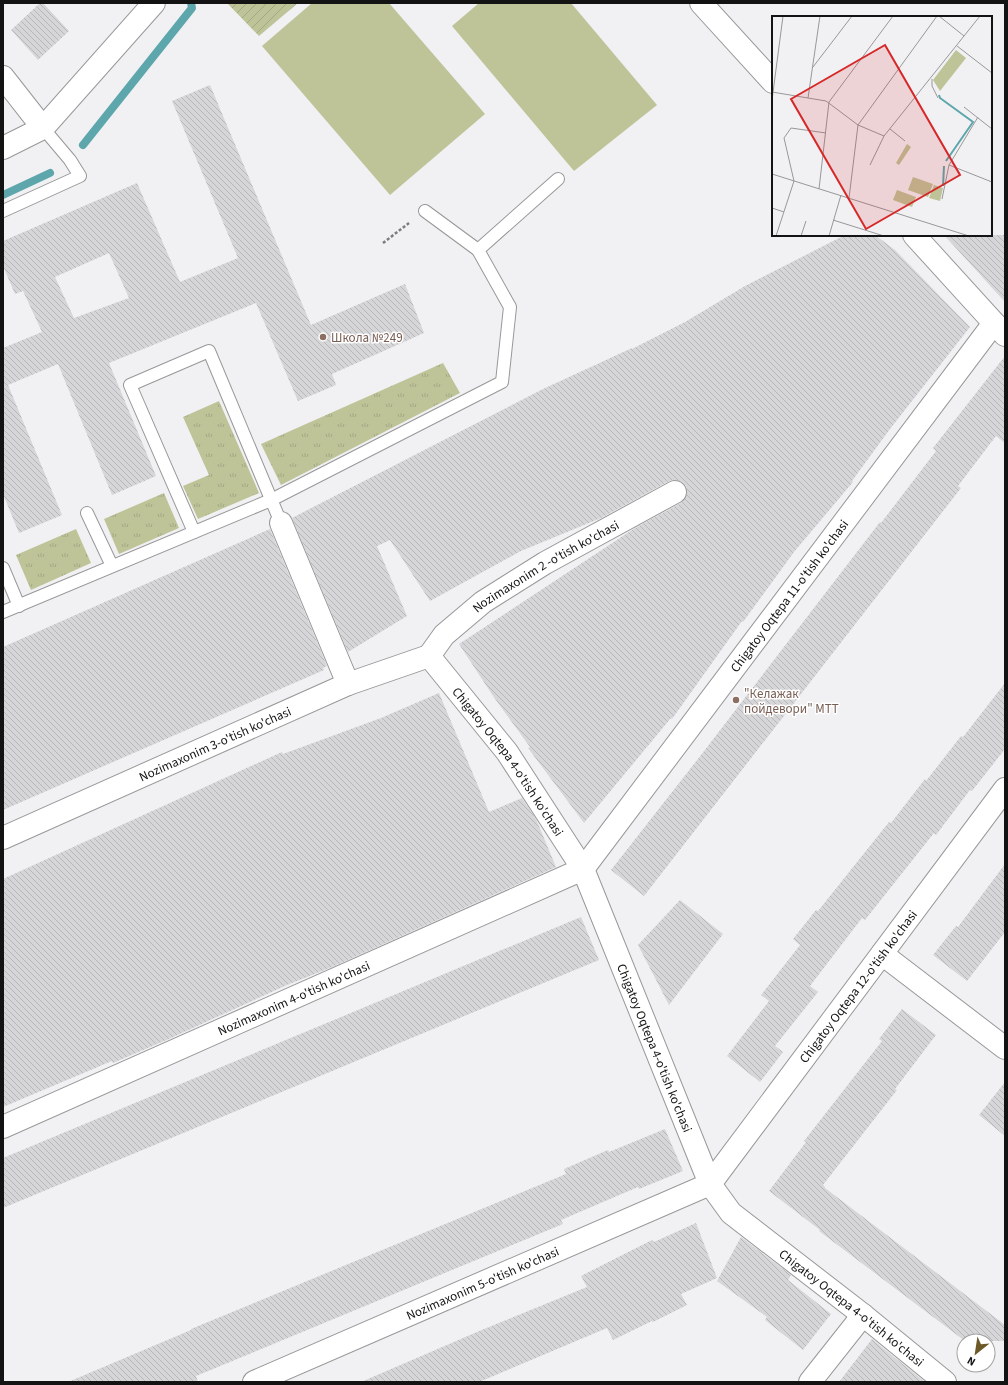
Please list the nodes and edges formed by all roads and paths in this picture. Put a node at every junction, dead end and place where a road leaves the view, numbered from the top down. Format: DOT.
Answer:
graph roads {
  1 [pos="154,3"];
  2 [pos="701,3"];
  3 [pos="3,77"];
  4 [pos="772,81"];
  5 [pos="43,128"];
  6 [pos="3,148"];
  7 [pos="558,179"];
  8 [pos="425,211"];
  9 [pos="3,212"];
  10 [pos="915,236"];
  11 [pos="383,243"];
  12 [pos="478,250"];
  13 [pos="1000,329"];
  14 [pos="675,492"];
  15 [pos="271,500"];
  16 [pos="87,513"];
  17 [pos="281,523"];
  18 [pos="194,532"];
  19 [pos="112,566"];
  20 [pos="3,568"];
  21 [pos="19,606"];
  22 [pos="3,612"];
  23 [pos="429,656"];
  24 [pos="348,684"];
  25 [pos="1005,789"];
  26 [pos="3,838"];
  27 [pos="583,869"];
  28 [pos="882,954"];
  29 [pos="1005,1048"];
  30 [pos="3,1127"];
  31 [pos="710,1184"];
  32 [pos="863,1315"];
  33 [pos="254,1382"];
  34 [pos="810,1382"];
  35 [pos="945,1382"];
  1 -- 5 [label="street"];
  2 -- 4 [label="street"];
  3 -- 5 [label="street"];
  5 -- 6 [label="street"];
  5 -- 9 [label="lane"];
  7 -- 12 [label="lane"];
  8 -- 11 [label="path"];
  8 -- 12 [label="lane"];
  10 -- 13 [label="street"];
  12 -- 15 [label="lane"];
  13 -- 27 [label="street, Chigatoy Oqtepa 11-o'tish ko'chasi"];
  14 -- 23 [label="street, Nozimaxonim 2 -o'tish ko'chasi"];
  15 -- 17 [label="lane"];
  15 -- 18 [label="lane"];
  15 -- 18 [label="lane"];
  16 -- 19 [label="lane"];
  17 -- 24 [label="street"];
  18 -- 19 [label="lane"];
  19 -- 21 [label="lane"];
  20 -- 21 [label="lane"];
  21 -- 22 [label="lane"];
  23 -- 24 [label="street, Nozimaxonim 3-o'tish ko'chasi"];
  23 -- 27 [label="street, Chigatoy Oqtepa 4-o'tish ko'chasi"];
  24 -- 26 [label="street, Nozimaxonim 3-o'tish ko'chasi"];
  25 -- 28 [label="street, Chigatoy Oqtepa 12-o'tish ko'chasi"];
  27 -- 30 [label="street, Nozimaxonim 4-o'tish ko'chasi"];
  27 -- 31 [label="street, Chigatoy Oqtepa 4-o'tish ko'chasi"];
  28 -- 29 [label="street"];
  28 -- 31 [label="street, Chigatoy Oqtepa 12-o'tish ko'chasi"];
  31 -- 32 [label="street, Chigatoy Oqtepa 4-o'tish ko'chasi"];
  31 -- 33 [label="street, Nozimaxonim 5-o'tish ko'chasi"];
  32 -- 34 [label="street"];
  32 -- 35 [label="street, Chigatoy Oqtepa 4-o'tish ko'chasi"];
}
